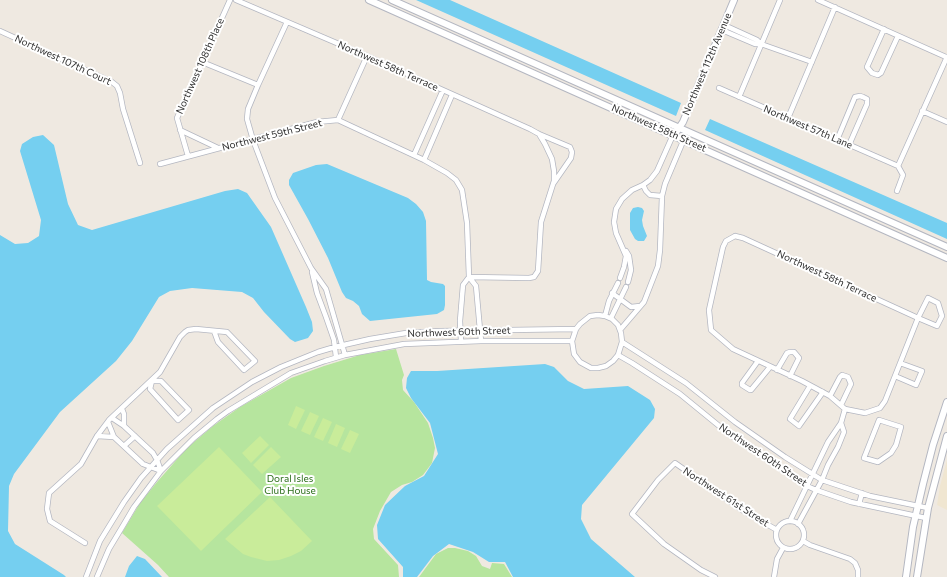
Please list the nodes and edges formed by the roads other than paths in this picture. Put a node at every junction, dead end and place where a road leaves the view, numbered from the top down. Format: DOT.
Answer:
graph roads {
  1 [pos="230,0"];
  2 [pos="236,0"];
  3 [pos="369,0"];
  4 [pos="392,0"];
  5 [pos="734,0"];
  6 [pos="780,0"];
  7 [pos="818,0"];
  8 [pos="834,7"];
  9 [pos="287,22"];
  10 [pos="723,28"];
  11 [pos="884,30"];
  12 [pos="0,31"];
  13 [pos="898,36"];
  14 [pos="761,44"];
  15 [pos="367,56"];
  16 [pos="947,57"];
  17 [pos="202,62"];
  18 [pos="812,62"];
  19 [pos="258,85"];
  20 [pos="719,88"];
  21 [pos="443,90"];
  22 [pos="452,95"];
  23 [pos="740,97"];
  24 [pos="922,111"];
  25 [pos="788,118"];
  26 [pos="338,120"];
  27 [pos="947,122"];
  28 [pos="680,128"];
  29 [pos="180,130"];
  30 [pos="539,134"];
  31 [pos="673,135"];
  32 [pos="253,140"];
  33 [pos="684,140"];
  34 [pos="837,140"];
  35 [pos="849,145"];
  36 [pos="218,148"];
  37 [pos="414,155"];
  38 [pos="188,156"];
  39 [pos="424,160"];
  40 [pos="140,163"];
  41 [pos="160,164"];
  42 [pos="898,166"];
  43 [pos="553,184"];
  44 [pos="642,185"];
  45 [pos="897,191"];
  46 [pos="662,196"];
  47 [pos="622,245"];
  48 [pos="947,247"];
  49 [pos="947,258"];
  50 [pos="311,268"];
  51 [pos="469,277"];
  52 [pos="612,293"];
  53 [pos="621,299"];
  54 [pos="640,306"];
  55 [pos="605,316"];
  56 [pos="611,318"];
  57 [pos="918,318"];
  58 [pos="576,329"];
  59 [pos="620,330"];
  60 [pos="214,331"];
  61 [pos="460,331"];
  62 [pos="481,331"];
  63 [pos="461,341"];
  64 [pos="481,341"];
  65 [pos="572,341"];
  66 [pos="622,342"];
  67 [pos="343,345"];
  68 [pos="335,347"];
  69 [pos="346,355"];
  70 [pos="618,355"];
  71 [pos="336,357"];
  72 [pos="758,361"];
  73 [pos="900,363"];
  74 [pos="770,367"];
  75 [pos="777,370"];
  76 [pos="790,376"];
  77 [pos="895,376"];
  78 [pos="152,381"];
  79 [pos="810,386"];
  80 [pos="823,392"];
  81 [pos="830,396"];
  82 [pos="947,402"];
  83 [pos="843,407"];
  84 [pos="122,409"];
  85 [pos="872,412"];
  86 [pos="112,418"];
  87 [pos="879,420"];
  88 [pos="108,422"];
  89 [pos="841,423"];
  90 [pos="124,426"];
  91 [pos="96,436"];
  92 [pos="135,436"];
  93 [pos="947,436"];
  94 [pos="114,437"];
  95 [pos="124,446"];
  96 [pos="157,460"];
  97 [pos="151,467"];
  98 [pos="161,470"];
  99 [pos="813,474"];
  100 [pos="822,480"];
  101 [pos="923,484"];
  102 [pos="807,486"];
  103 [pos="816,490"];
  104 [pos="862,493"];
  105 [pos="931,496"];
  106 [pos="859,504"];
  107 [pos="918,506"];
  108 [pos="928,508"];
  109 [pos="916,516"];
  110 [pos="926,518"];
  111 [pos="790,521"];
  112 [pos="798,524"];
  113 [pos="777,530"];
  114 [pos="803,541"];
  115 [pos="85,542"];
  116 [pos="782,548"];
  117 [pos="86,577"];
  118 [pos="97,577"];
  119 [pos="715,577"];
  120 [pos="774,577"];
  121 [pos="858,577"];
  122 [pos="906,577"];
  123 [pos="917,577"];
  1 -- 17 [label="street, Northwest 108th Place"];
  2 -- 9 [label="street, Northwest 58th Terrace"];
  3 -- 31 [label="street, Northwest 58th Street"];
  4 -- 28 [label="street, Northwest 58th Street"];
  5 -- 10 [label="street, Northwest 112th Avenue"];
  6 -- 14 [label="street"];
  7 -- 8 [label="street"];
  8 -- 11 [label="street"];
  8 -- 18 [label="street"];
  9 -- 15 [label="street, Northwest 58th Terrace"];
  9 -- 19 [label="street"];
  10 -- 14 [label="street"];
  10 -- 28 [label="street, Northwest 112th Avenue"];
  11 -- 13 [label="street"];
  11 -- 13 [label="street"];
  12 -- 40 [label="street, Northwest 107th Court"];
  13 -- 16 [label="street"];
  14 -- 18 [label="street"];
  14 -- 23 [label="street"];
  15 -- 21 [label="street, Northwest 58th Terrace"];
  15 -- 26 [label="street"];
  16 -- 24 [label="street"];
  17 -- 19 [label="street"];
  17 -- 29 [label="street, Northwest 108th Place"];
  18 -- 25 [label="street"];
  19 -- 32 [label="street"];
  20 -- 23 [label="street, Northwest 57th Lane"];
  21 -- 22 [label="street, Northwest 58th Terrace"];
  21 -- 37 [label="street"];
  22 -- 30 [label="street, Northwest 58th Terrace"];
  22 -- 39 [label="street"];
  23 -- 25 [label="street, Northwest 57th Lane"];
  24 -- 27 [label="street"];
  24 -- 42 [label="street"];
  25 -- 34 [label="street, Northwest 57th Lane"];
  26 -- 32 [label="street, Northwest 59th Street"];
  26 -- 37 [label="street"];
  28 -- 31 [label="street, Northwest 112th Avenue"];
  28 -- 33 [label="street, Northwest 112th Avenue"];
  28 -- 48 [label="street, Northwest 58th Street"];
  29 -- 36 [label="street"];
  29 -- 38 [label="street, Northwest 108th Place"];
  30 -- 43 [label="street"];
  30 -- 43 [label="street, Northwest 58th Terrace"];
  31 -- 33 [label="street, Northwest 58th Street"];
  31 -- 44 [label="street, Northwest 112th Avenue"];
  32 -- 36 [label="street, Northwest 59th Street"];
  32 -- 50 [label="street"];
  33 -- 46 [label="street"];
  33 -- 49 [label="street, Northwest 58th Street"];
  34 -- 35 [label="street, Northwest 57th Lane"];
  34 -- 35 [label="street"];
  35 -- 42 [label="street, Northwest 57th Lane"];
  36 -- 38 [label="street, Northwest 59th Street"];
  37 -- 39 [label="street"];
  38 -- 41 [label="street, Northwest 59th Street"];
  39 -- 51 [label="street"];
  42 -- 45 [label="street"];
  43 -- 51 [label="street"];
  44 -- 46 [label="street"];
  44 -- 47 [label="street, Northwest 112th Avenue"];
  46 -- 54 [label="street"];
  47 -- 52 [label="street, Northwest 112th Avenue"];
  47 -- 53 [label="street, Northwest 112th Avenue"];
  50 -- 67 [label="street"];
  50 -- 68 [label="street"];
  51 -- 61 [label="street"];
  51 -- 62 [label="street"];
  52 -- 53 [label="street"];
  52 -- 55 [label="street, Northwest 112th Avenue"];
  53 -- 54 [label="street"];
  53 -- 56 [label="street, Northwest 112th Avenue"];
  54 -- 59 [label="street"];
  55 -- 56 [label="street"];
  55 -- 58 [label="street"];
  56 -- 59 [label="street"];
  57 -- 57 [label="street, Northwest 58th Terrace"];
  57 -- 72 [label="street, Northwest 58th Terrace"];
  57 -- 73 [label="street"];
  58 -- 62 [label="street, Northwest 60th Street"];
  58 -- 65 [label="street"];
  59 -- 66 [label="street"];
  60 -- 60 [label="street"];
  60 -- 78 [label="street"];
  61 -- 62 [label="street, Northwest 60th Street"];
  61 -- 63 [label="street"];
  61 -- 67 [label="street, Northwest 60th Street"];
  62 -- 64 [label="street"];
  63 -- 64 [label="street, Northwest 60th Street"];
  63 -- 69 [label="street, Northwest 60th Street"];
  64 -- 65 [label="street, Northwest 60th Street"];
  65 -- 70 [label="street"];
  66 -- 70 [label="street"];
  66 -- 99 [label="street, Northwest 60th Street"];
  67 -- 68 [label="street, Northwest 60th Street"];
  67 -- 69 [label="street"];
  68 -- 71 [label="street"];
  68 -- 96 [label="street, Northwest 60th Street"];
  69 -- 71 [label="street, Northwest 60th Street"];
  70 -- 102 [label="street, Northwest 60th Street"];
  71 -- 98 [label="street, Northwest 60th Street"];
  72 -- 74 [label="street"];
  72 -- 74 [label="street"];
  73 -- 77 [label="street"];
  73 -- 77 [label="street"];
  74 -- 75 [label="street"];
  75 -- 76 [label="street"];
  75 -- 76 [label="street"];
  76 -- 79 [label="street"];
  77 -- 85 [label="street"];
  78 -- 78 [label="street"];
  78 -- 84 [label="street"];
  79 -- 80 [label="street"];
  79 -- 80 [label="street"];
  80 -- 81 [label="street"];
  81 -- 83 [label="street"];
  81 -- 83 [label="street"];
  82 -- 101 [label="street"];
  83 -- 85 [label="street"];
  83 -- 89 [label="street"];
  84 -- 86 [label="street"];
  84 -- 90 [label="street"];
  85 -- 87 [label="street"];
  86 -- 88 [label="street"];
  86 -- 90 [label="street"];
  87 -- 87 [label="street"];
  88 -- 91 [label="street"];
  88 -- 94 [label="street"];
  89 -- 99 [label="street"];
  89 -- 100 [label="street"];
  90 -- 92 [label="street"];
  91 -- 94 [label="street"];
  91 -- 115 [label="street"];
  92 -- 95 [label="street"];
  92 -- 96 [label="street"];
  93 -- 105 [label="street"];
  94 -- 95 [label="street"];
  95 -- 97 [label="street"];
  96 -- 97 [label="street, Northwest 60th Street"];
  96 -- 98 [label="street"];
  97 -- 98 [label="street"];
  97 -- 117 [label="street, Northwest 60th Street"];
  98 -- 118 [label="street, Northwest 60th Street"];
  99 -- 100 [label="street, Northwest 60th Street"];
  99 -- 102 [label="street"];
  100 -- 103 [label="street"];
  100 -- 104 [label="street, Northwest 60th Street"];
  101 -- 105 [label="street"];
  101 -- 107 [label="street"];
  102 -- 103 [label="street, Northwest 60th Street"];
  102 -- 111 [label="street"];
  103 -- 106 [label="street, Northwest 60th Street"];
  103 -- 112 [label="street"];
  104 -- 106 [label="street"];
  104 -- 107 [label="street, Northwest 60th Street"];
  105 -- 108 [label="street"];
  106 -- 109 [label="street, Northwest 60th Street"];
  107 -- 108 [label="street, Northwest 60th Street"];
  107 -- 109 [label="street"];
  108 -- 110 [label="street"];
  109 -- 110 [label="street, Northwest 60th Street"];
  109 -- 122 [label="street"];
  110 -- 123 [label="street"];
  111 -- 112 [label="street"];
  111 -- 113 [label="street"];
  112 -- 114 [label="street"];
  113 -- 116 [label="street"];
  113 -- 119 [label="street, Northwest 61st Street"];
  114 -- 116 [label="street"];
  114 -- 121 [label="street"];
  116 -- 120 [label="street"];
}
